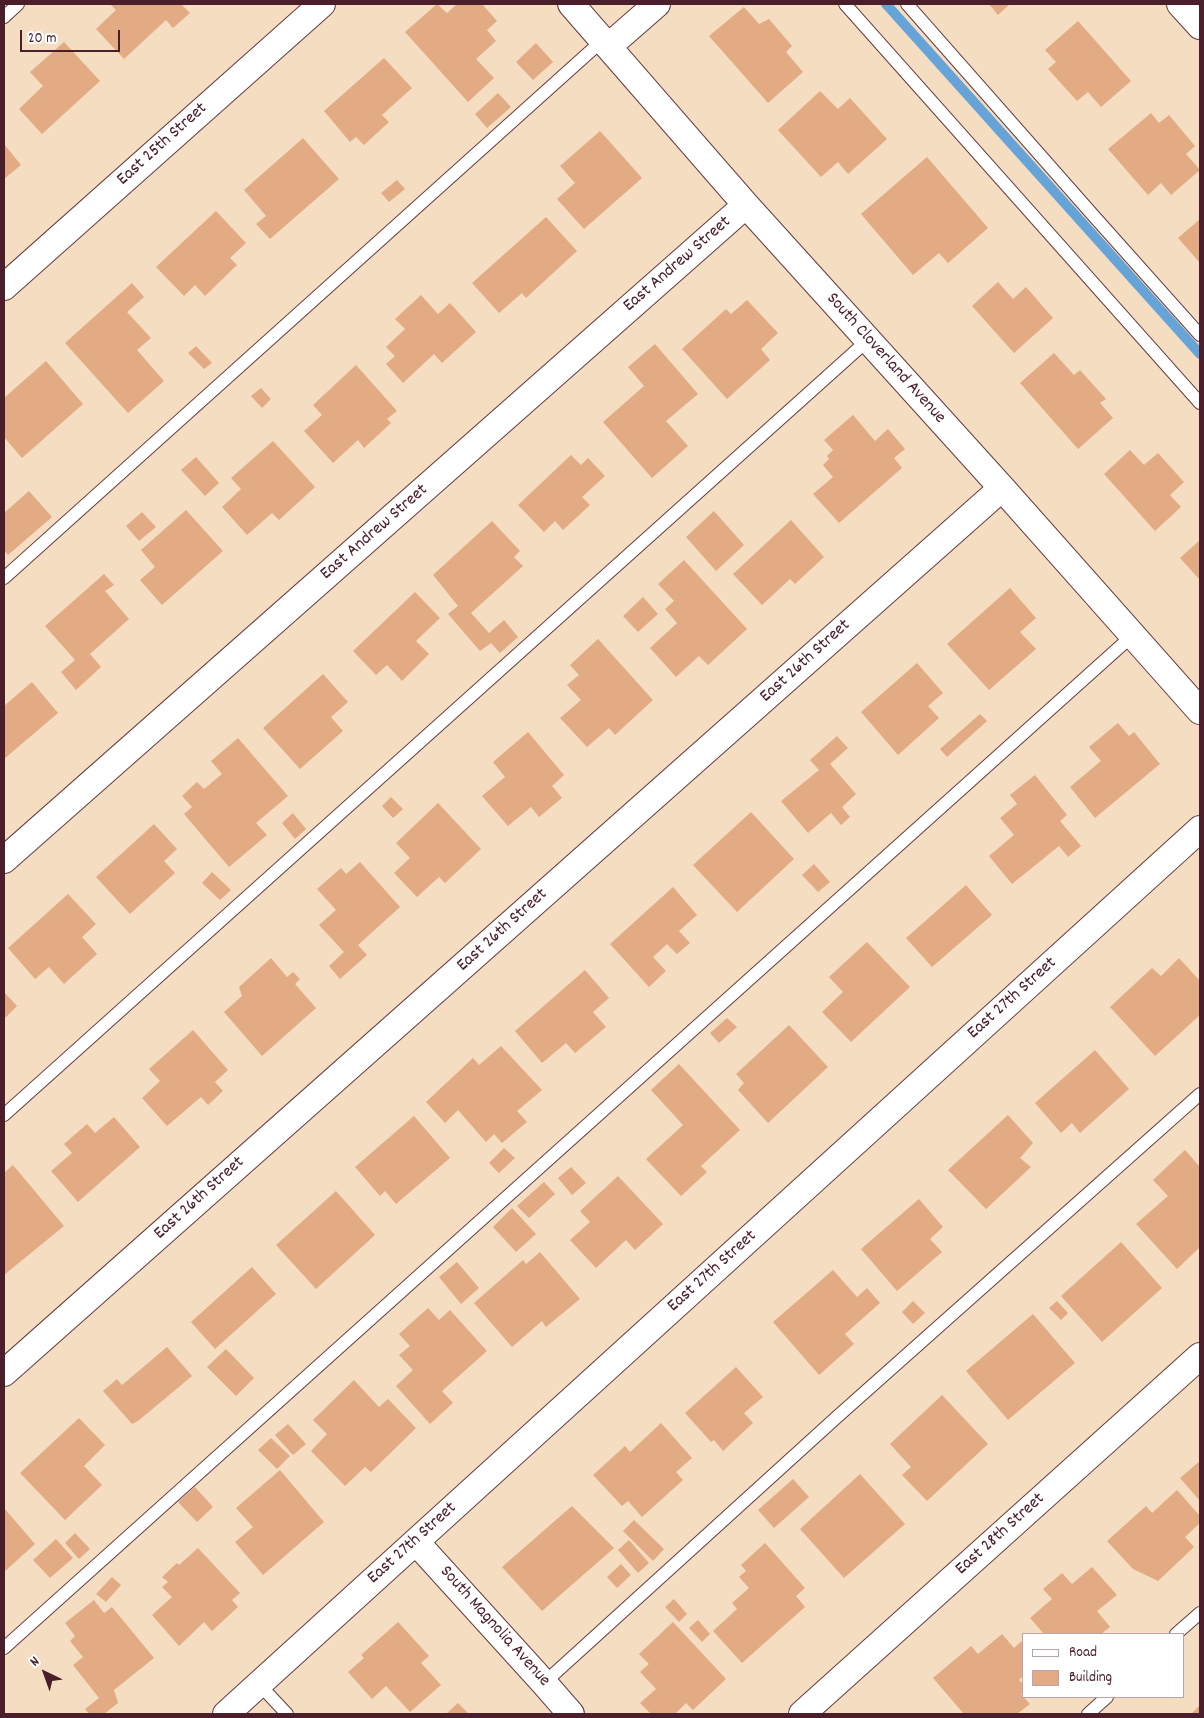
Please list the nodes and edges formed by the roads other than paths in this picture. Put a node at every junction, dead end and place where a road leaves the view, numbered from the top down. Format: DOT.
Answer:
graph roads {
  1 [pos="18,4"];
  2 [pos="322,4"];
  3 [pos="572,4"];
  4 [pos="657,4"];
  5 [pos="845,4"];
  6 [pos="907,4"];
  7 [pos="1180,4"];
  8 [pos="4,17"];
  9 [pos="1200,26"];
  10 [pos="607,43"];
  11 [pos="746,205"];
  12 [pos="4,287"];
  13 [pos="1200,335"];
  14 [pos="868,340"];
  15 [pos="1200,403"];
  16 [pos="1002,488"];
  17 [pos="4,578"];
  18 [pos="1133,635"];
  19 [pos="1200,711"];
  20 [pos="1200,829"];
  21 [pos="4,860"];
  22 [pos="1200,1094"];
  23 [pos="4,1115"];
  24 [pos="1200,1356"];
  25 [pos="4,1373"];
  26 [pos="416,1542"];
  27 [pos="1200,1613"];
  28 [pos="1177,1633"];
  29 [pos="4,1648"];
  30 [pos="544,1682"];
  31 [pos="259,1684"];
  32 [pos="1106,1698"];
  33 [pos="226,1714"];
  34 [pos="287,1714"];
  35 [pos="571,1714"];
  36 [pos="802,1714"];
  37 [pos="1088,1714"];
  1 -- 8 [label="lane"];
  2 -- 12 [label="street, East 25th Street"];
  3 -- 10 [label="street, South Cloverland Avenue"];
  4 -- 10 [label="street"];
  5 -- 15 [label="lane"];
  6 -- 13 [label="lane"];
  7 -- 9 [label="street"];
  10 -- 11 [label="street, South Cloverland Avenue"];
  10 -- 17 [label="lane"];
  11 -- 14 [label="street, South Cloverland Avenue"];
  11 -- 21 [label="street, East Andrew Street"];
  14 -- 16 [label="street, South Cloverland Avenue"];
  14 -- 23 [label="lane"];
  16 -- 18 [label="street, South Cloverland Avenue"];
  16 -- 25 [label="street, East 26th Street"];
  18 -- 19 [label="street, South Cloverland Avenue"];
  18 -- 29 [label="lane"];
  20 -- 26 [label="street, East 27th Street"];
  22 -- 30 [label="lane"];
  24 -- 36 [label="street, East 28th Street"];
  26 -- 30 [label="street, South Magnolia Avenue"];
  26 -- 31 [label="street, East 27th Street"];
  27 -- 28 [label="lane"];
  30 -- 35 [label="street, South Magnolia Avenue"];
  31 -- 33 [label="street, East 27th Street"];
  31 -- 34 [label="lane"];
  32 -- 37 [label="lane"];
}
